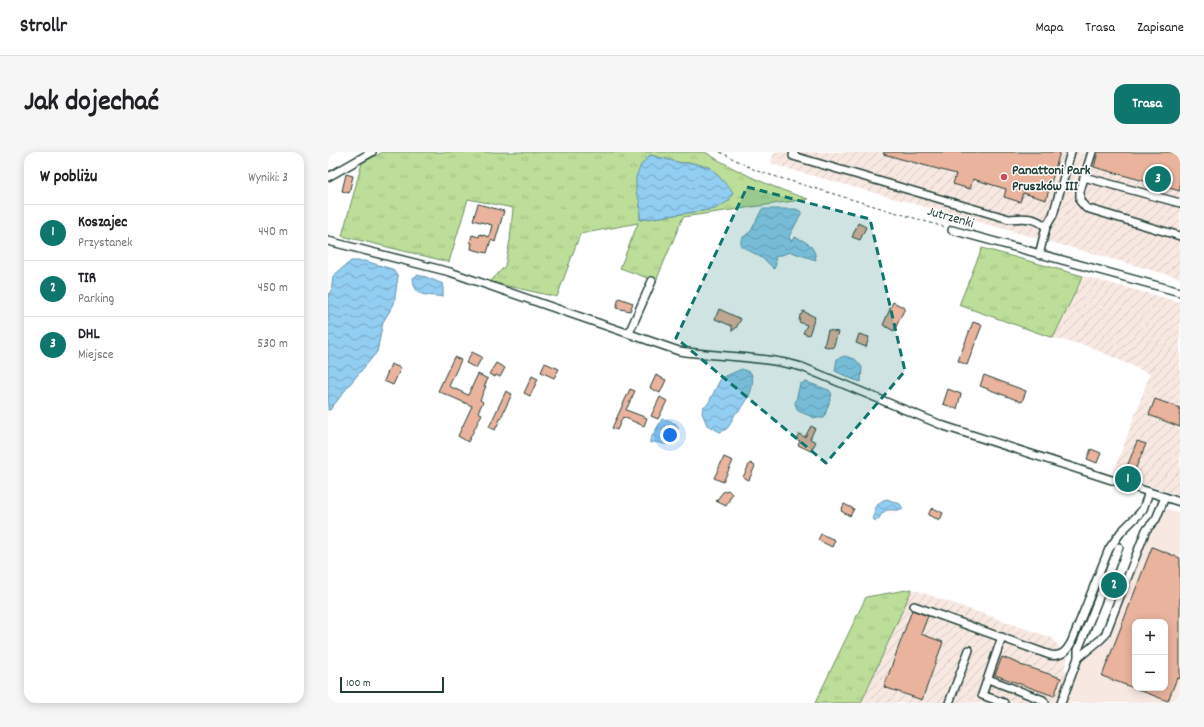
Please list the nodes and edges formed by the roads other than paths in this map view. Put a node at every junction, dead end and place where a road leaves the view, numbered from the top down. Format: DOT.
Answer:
graph roads {
  1 [pos="372,152"];
  2 [pos="794,152"];
  3 [pos="1071,152"];
  4 [pos="1092,152"];
  5 [pos="328,177"];
  6 [pos="1084,177"];
  7 [pos="1180,203"];
  8 [pos="1046,227"];
  9 [pos="952,230"];
  10 [pos="1180,236"];
  11 [pos="328,241"];
  12 [pos="1039,254"];
  13 [pos="652,281"];
  14 [pos="1180,292"];
  15 [pos="629,333"];
  16 [pos="1149,492"];
  17 [pos="1165,497"];
  18 [pos="1180,502"];
  19 [pos="1119,547"];
  20 [pos="914,606"];
  21 [pos="1002,637"];
  22 [pos="1071,643"];
  23 [pos="969,650"];
  24 [pos="1078,658"];
  25 [pos="1075,666"];
  26 [pos="988,679"];
  27 [pos="948,703"];
  28 [pos="1004,703"];
  29 [pos="1045,703"];
  30 [pos="1061,703"];
  1 -- 5 [label="street"];
  2 -- 8 [label="street"];
  3 -- 8 [label="street"];
  4 -- 6 [label="street"];
  6 -- 7 [label="street"];
  6 -- 10 [label="street"];
  8 -- 12 [label="street"];
  9 -- 12 [label="street, Jutrzenki"];
  11 -- 15 [label="street"];
  12 -- 14 [label="street, Jutrzenki"];
  13 -- 15 [label="street"];
  15 -- 16 [label="street"];
  16 -- 17 [label="street"];
  16 -- 22 [label="street"];
  17 -- 18 [label="street"];
  17 -- 24 [label="street"];
  19 -- 24 [label="street"];
  20 -- 21 [label="street"];
  21 -- 22 [label="street"];
  21 -- 26 [label="street"];
  22 -- 25 [label="street"];
  23 -- 27 [label="street"];
  24 -- 25 [label="street"];
  25 -- 30 [label="street"];
  26 -- 28 [label="street"];
  26 -- 29 [label="street"];
}
